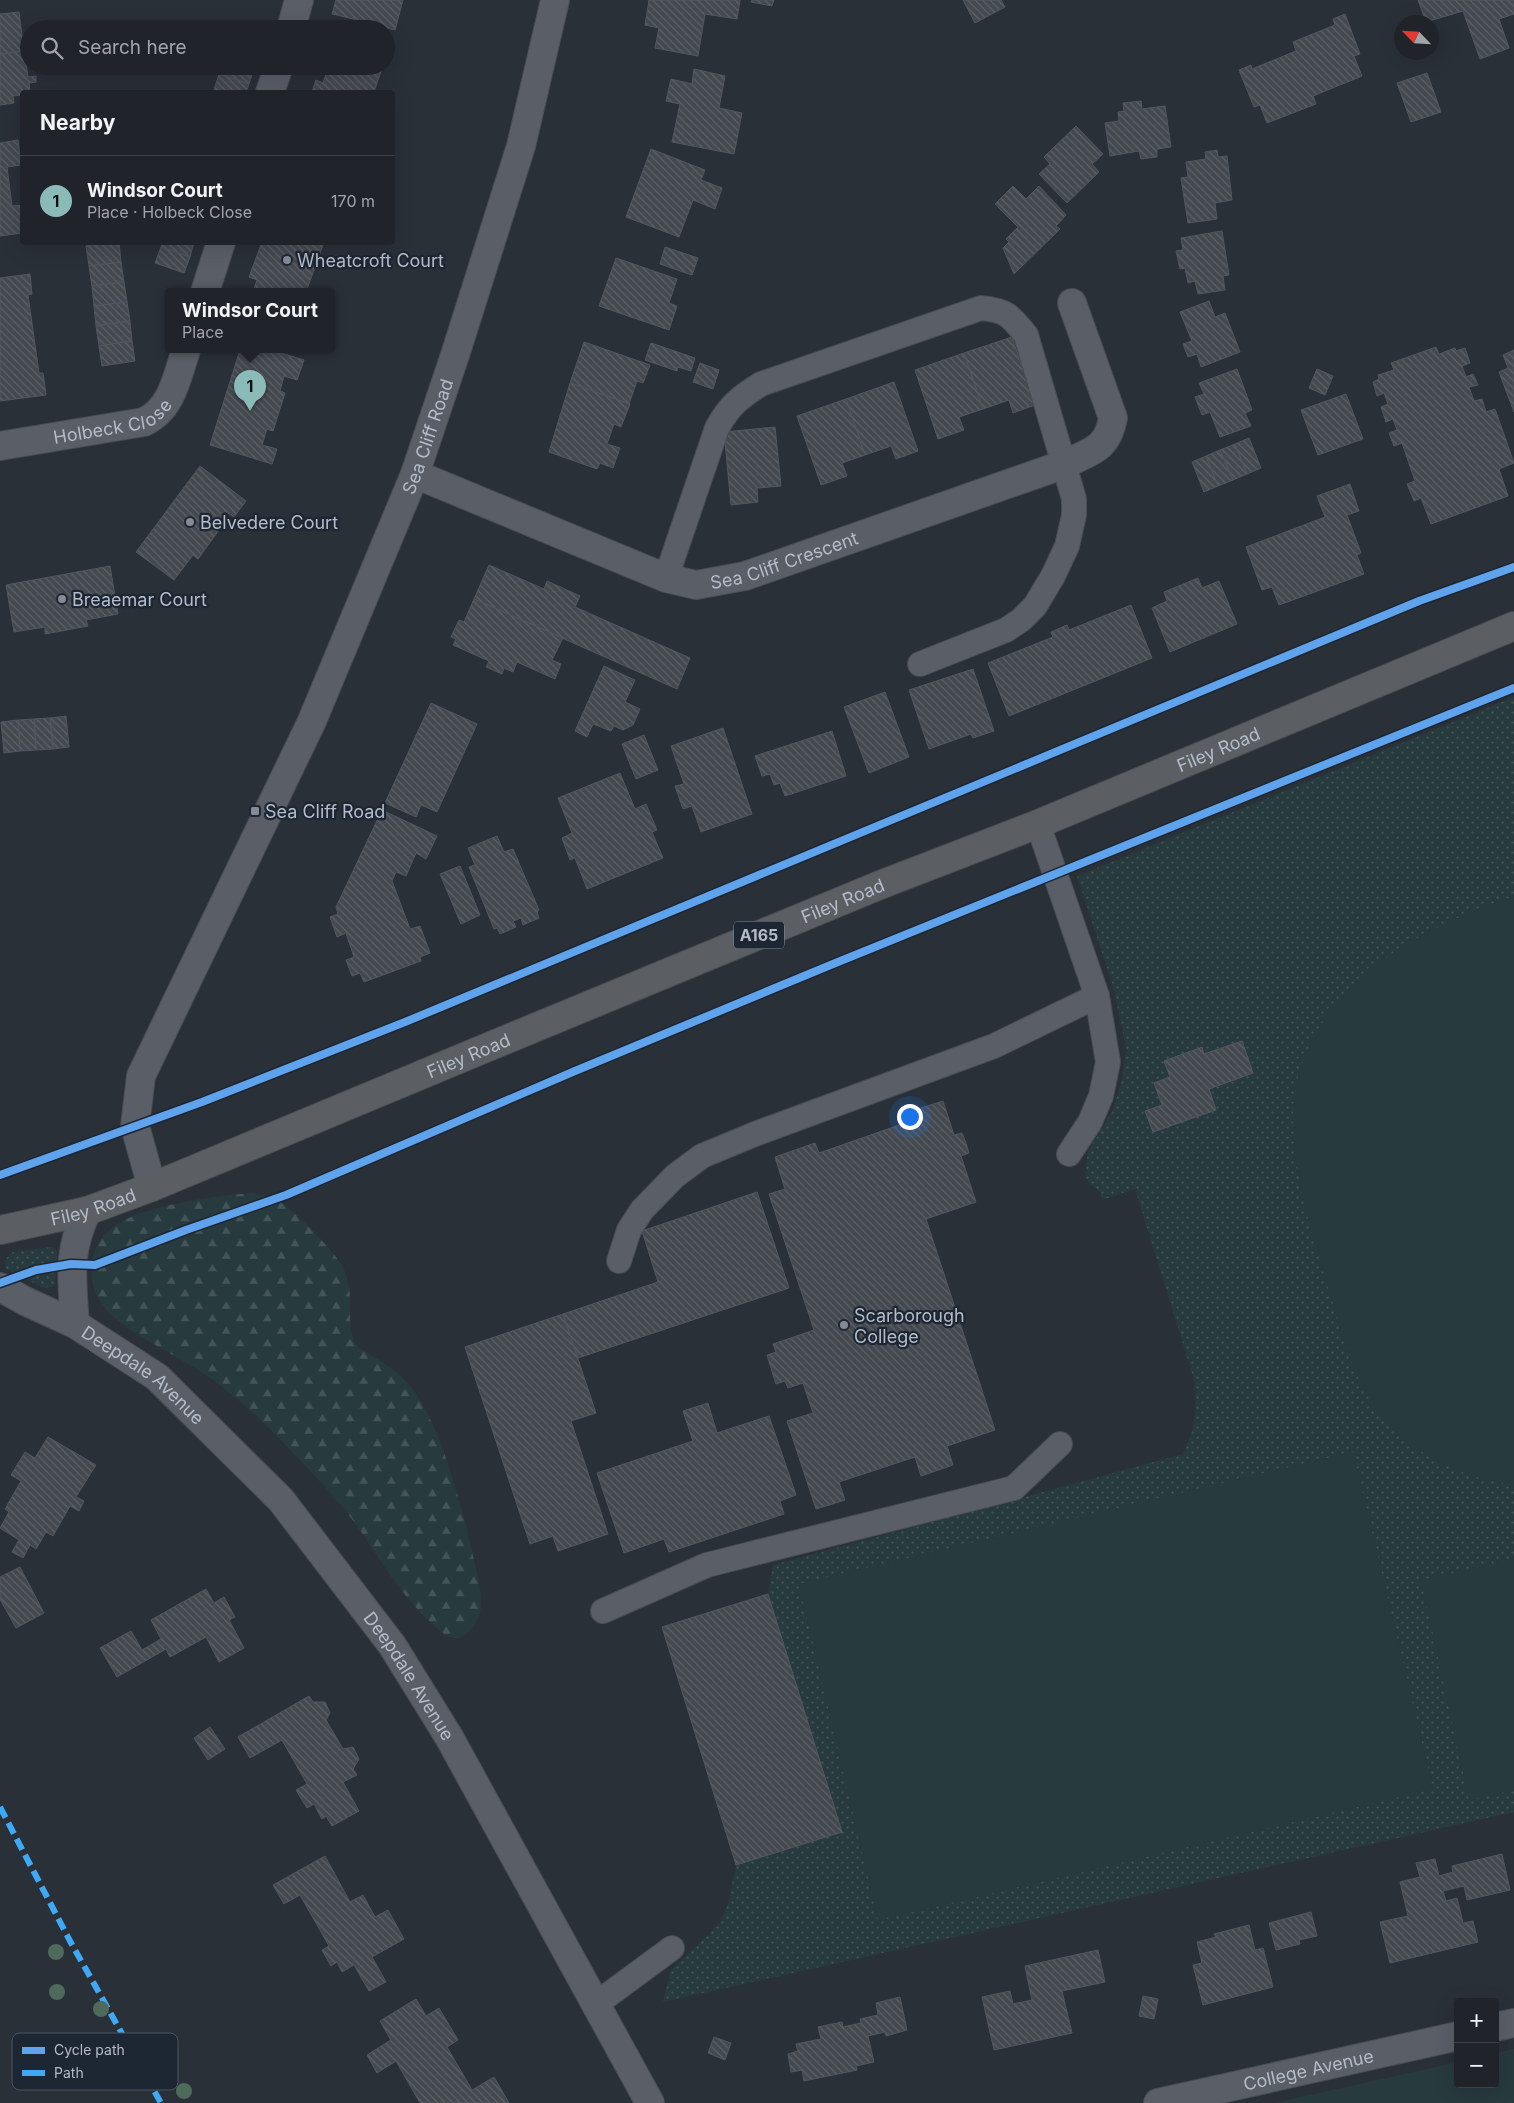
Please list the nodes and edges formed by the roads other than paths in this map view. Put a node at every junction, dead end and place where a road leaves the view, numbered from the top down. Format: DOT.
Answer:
graph roads {
  1 [pos="299,0"];
  2 [pos="555,0"];
  3 [pos="293,20"];
  4 [pos="275,75"];
  5 [pos="271,90"];
  6 [pos="220,245"];
  7 [pos="205,288"];
  8 [pos="1072,303"];
  9 [pos="185,353"];
  10 [pos="0,446"];
  11 [pos="1065,464"];
  12 [pos="415,474"];
  13 [pos="666,578"];
  14 [pos="1514,626"];
  15 [pos="920,664"];
  16 [pos="1038,824"];
  17 [pos="1097,996"];
  18 [pos="1069,1154"];
  19 [pos="152,1187"];
  20 [pos="87,1211"];
  21 [pos="0,1230"];
  22 [pos="619,1261"];
  23 [pos="0,1288"];
  24 [pos="76,1324"];
  25 [pos="1060,1444"];
  26 [pos="603,1611"];
  27 [pos="672,1948"];
  28 [pos="596,2004"];
  29 [pos="1514,2023"];
  30 [pos="1499,2026"];
  31 [pos="1454,2037"];
  32 [pos="650,2103"];
  33 [pos="1158,2103"];
  1 -- 3 [label="street"];
  2 -- 12 [label="street, Sea Cliff Road"];
  4 -- 5 [label="street"];
  6 -- 7 [label="street"];
  8 -- 11 [label="street, Sea Cliff Crescent"];
  9 -- 10 [label="street, Holbeck Close"];
  11 -- 13 [label="street, Sea Cliff Crescent"];
  11 -- 13 [label="lane"];
  11 -- 15 [label="lane"];
  12 -- 13 [label="street, Sea Cliff Crescent"];
  12 -- 19 [label="street, Sea Cliff Road"];
  14 -- 16 [label="highway, Filey Road / A165"];
  16 -- 17 [label="lane"];
  16 -- 19 [label="highway, Filey Road / A165"];
  17 -- 18 [label="lane"];
  17 -- 22 [label="lane"];
  19 -- 20 [label="highway, Filey Road / A165"];
  20 -- 21 [label="highway, Filey Road / A165"];
  20 -- 24 [label="street, Deepdale Avenue"];
  23 -- 24 [label="street, Deepdale Avenue"];
  24 -- 28 [label="street, Deepdale Avenue"];
  25 -- 26 [label="lane"];
  27 -- 28 [label="lane"];
  28 -- 32 [label="street, Deepdale Avenue"];
  29 -- 30 [label="street"];
  31 -- 33 [label="street, College Avenue"];
}
